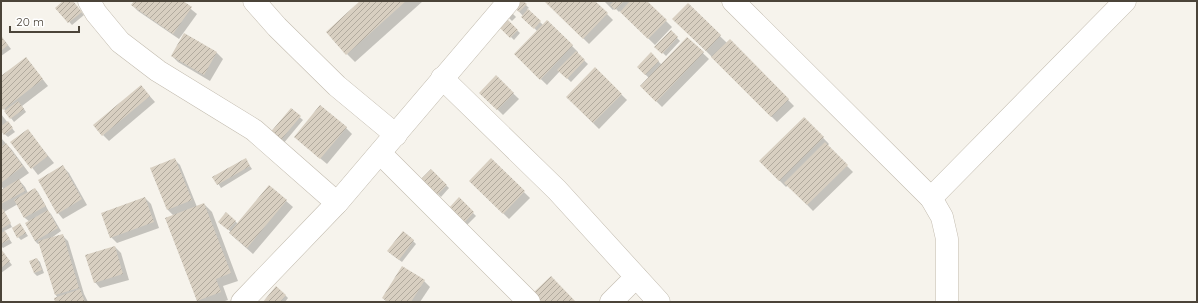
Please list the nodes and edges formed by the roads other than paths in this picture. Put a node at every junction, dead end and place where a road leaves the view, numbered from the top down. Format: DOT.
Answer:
graph roads {
  1 [pos="89,1"];
  2 [pos="254,1"];
  3 [pos="509,1"];
  4 [pos="733,1"];
  5 [pos="1125,1"];
  6 [pos="442,78"];
  7 [pos="396,135"];
  8 [pos="380,154"];
  9 [pos="932,198"];
  10 [pos="337,203"];
  11 [pos="636,277"];
  12 [pos="242,302"];
  13 [pos="528,302"];
  14 [pos="611,302"];
  15 [pos="659,302"];
  16 [pos="947,302"];
  1 -- 10 [label="street"];
  2 -- 7 [label="street"];
  3 -- 6 [label="street"];
  4 -- 9 [label="street"];
  5 -- 9 [label="street"];
  6 -- 7 [label="street"];
  6 -- 11 [label="street"];
  7 -- 8 [label="street"];
  8 -- 10 [label="street"];
  8 -- 13 [label="street"];
  9 -- 16 [label="street"];
  10 -- 12 [label="street"];
  11 -- 14 [label="street"];
  11 -- 15 [label="street"];
}
